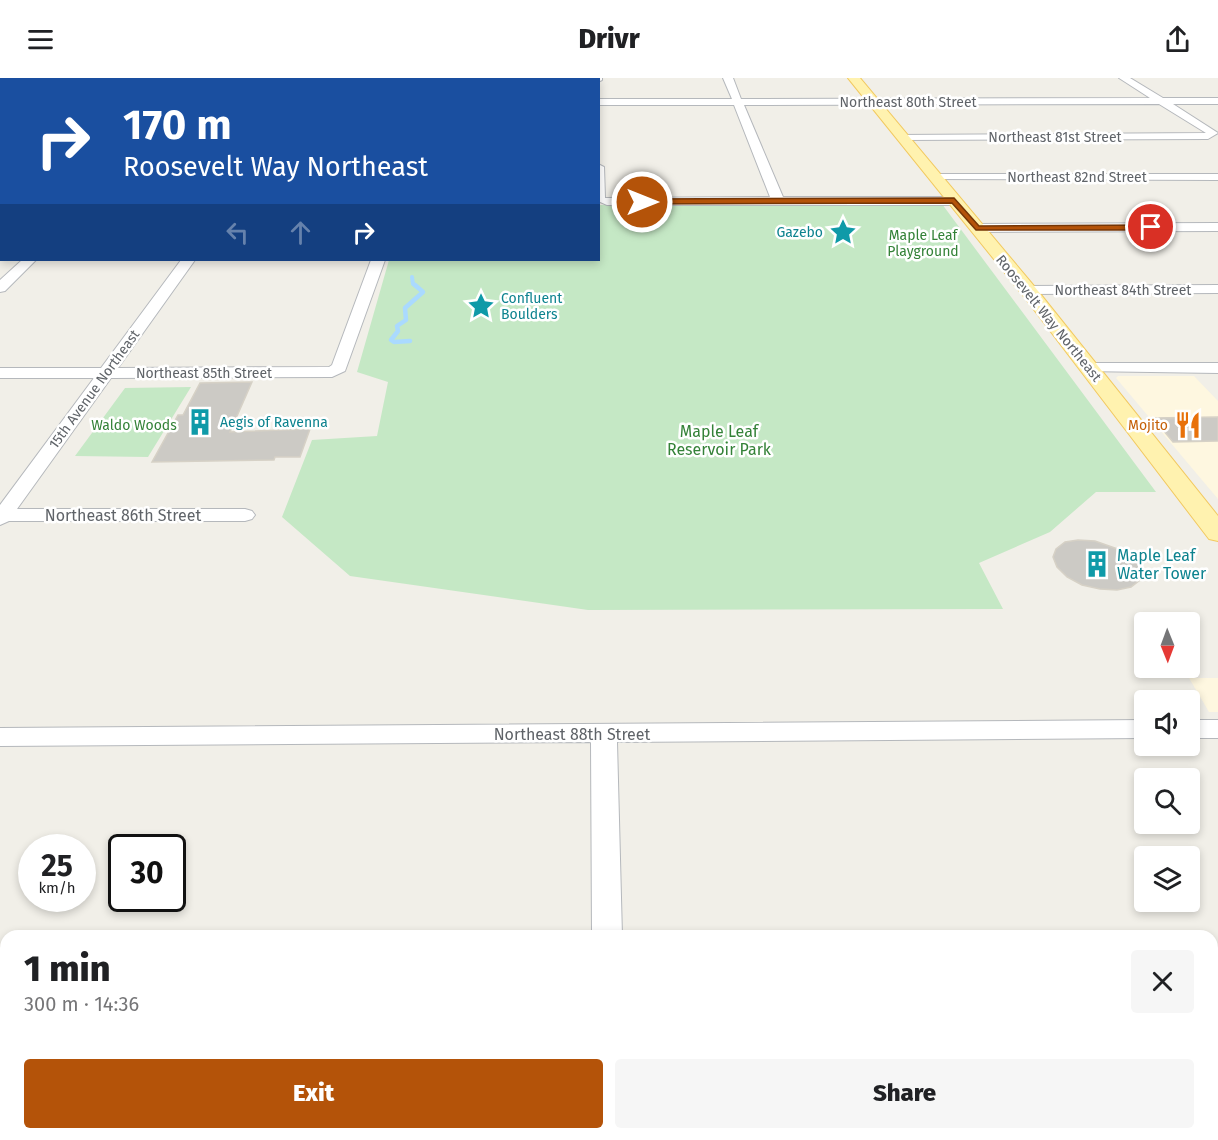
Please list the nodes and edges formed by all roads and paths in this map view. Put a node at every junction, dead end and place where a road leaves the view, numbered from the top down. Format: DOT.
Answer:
graph roads {
  1 [pos="728,78"];
  2 [pos="855,78"];
  3 [pos="1124,78"];
  4 [pos="1163,101"];
  5 [pos="1218,101"];
  6 [pos="600,102"];
  7 [pos="739,102"];
  8 [pos="873,102"];
  9 [pos="1214,135"];
  10 [pos="902,137"];
  11 [pos="936,177"];
  12 [pos="1218,177"];
  13 [pos="601,200"];
  14 [pos="778,201"];
  15 [pos="954,201"];
  16 [pos="1218,227"];
  17 [pos="976,228"];
  18 [pos="27,261"];
  19 [pos="187,261"];
  20 [pos="378,261"];
  21 [pos="0,288"];
  22 [pos="1218,289"];
  23 [pos="1028,290"];
  24 [pos="1089,368"];
  25 [pos="1218,368"];
  26 [pos="0,373"];
  27 [pos="106,373"];
  28 [pos="1209,510"];
  29 [pos="245,515"];
  30 [pos="1,517"];
  31 [pos="1218,533"];
  32 [pos="1134,729"];
  33 [pos="1200,729"];
  34 [pos="1218,729"];
  35 [pos="604,733"];
  36 [pos="0,737"];
  37 [pos="607,930"];
  1 -- 7 [label="street"];
  2 -- 8 [label="main road, Roosevelt Way Northeast"];
  3 -- 4 [label="street"];
  4 -- 5 [label="street, Northeast 80th Street"];
  4 -- 8 [label="street, Northeast 80th Street"];
  4 -- 9 [label="street"];
  6 -- 7 [label="street, Northeast 80th Street"];
  7 -- 8 [label="street, Northeast 80th Street"];
  7 -- 14 [label="street"];
  8 -- 10 [label="main road, Roosevelt Way Northeast"];
  9 -- 10 [label="street, Northeast 81st Street"];
  10 -- 11 [label="main road, Roosevelt Way Northeast"];
  11 -- 12 [label="street, Northeast 82nd Street"];
  11 -- 15 [label="main road, Roosevelt Way Northeast"];
  13 -- 14 [label="street"];
  14 -- 15 [label="street"];
  15 -- 17 [label="main road, Roosevelt Way Northeast"];
  16 -- 17 [label="street"];
  17 -- 23 [label="main road, Roosevelt Way Northeast"];
  18 -- 21 [label="street"];
  19 -- 27 [label="street, 15th Avenue Northeast"];
  20 -- 27 [label="street, Northeast 85th Street"];
  22 -- 23 [label="street, Northeast 84th Street"];
  23 -- 24 [label="main road, Roosevelt Way Northeast"];
  24 -- 25 [label="street"];
  24 -- 28 [label="main road, Roosevelt Way Northeast"];
  26 -- 27 [label="street, Northeast 85th Street"];
  27 -- 30 [label="street, 15th Avenue Northeast"];
  28 -- 31 [label="main road, Roosevelt Way Northeast"];
  29 -- 30 [label="street, Northeast 86th Street"];
  32 -- 35 [label="street, Northeast 88th Street"];
  33 -- 34 [label="street"];
  35 -- 36 [label="street, Northeast 88th Street"];
  35 -- 37 [label="street"];
}
